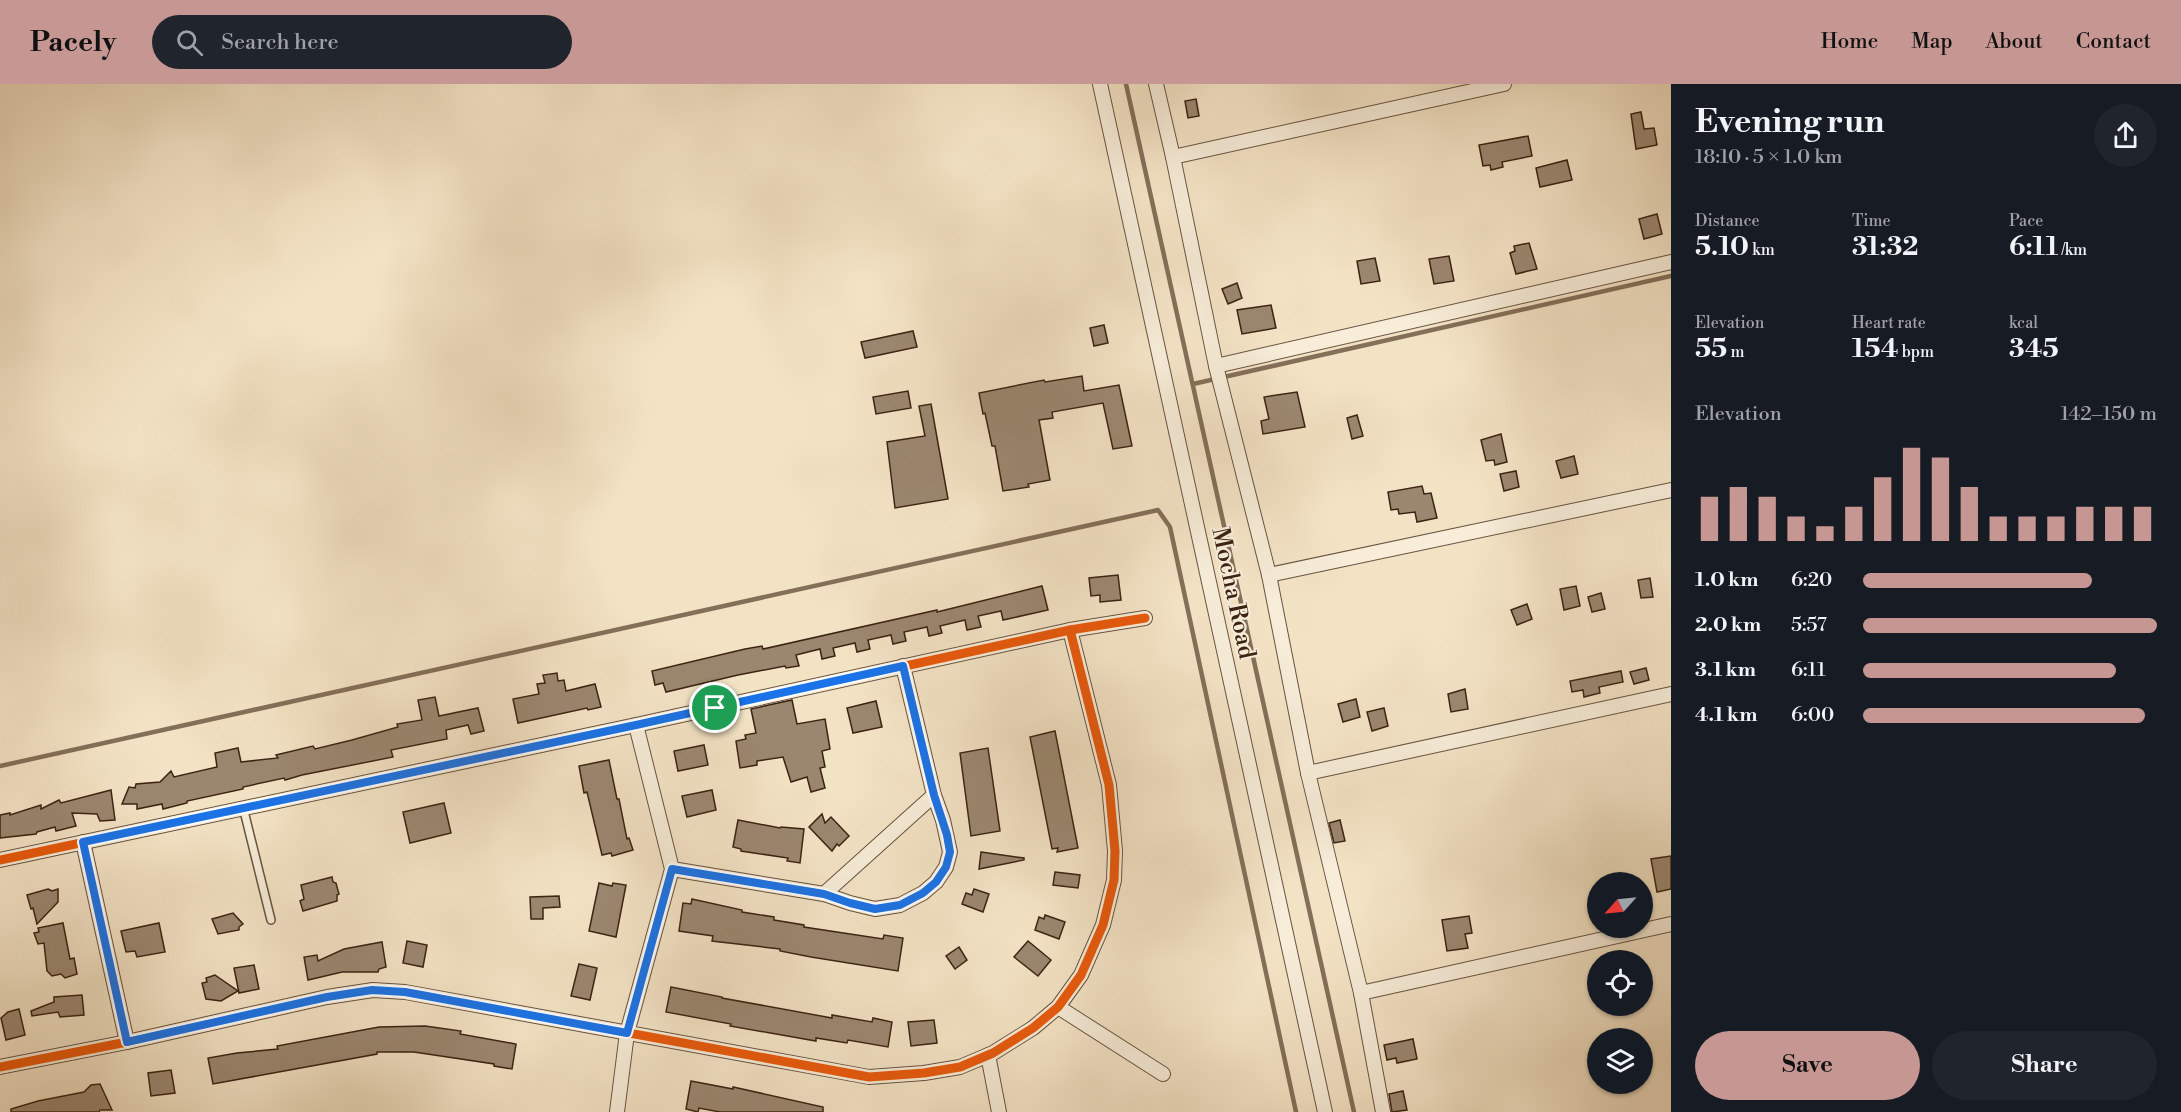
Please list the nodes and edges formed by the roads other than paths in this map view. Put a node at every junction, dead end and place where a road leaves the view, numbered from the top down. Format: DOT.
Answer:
graph roads {
  1 [pos="1100,84"];
  2 [pos="1156,84"];
  3 [pos="1504,84"];
  4 [pos="1173,157"];
  5 [pos="1671,262"];
  6 [pos="1216,366"];
  7 [pos="1671,490"];
  8 [pos="1269,575"];
  9 [pos="1145,618"];
  10 [pos="1070,630"];
  11 [pos="903,666"];
  12 [pos="1671,694"];
  13 [pos="636,725"];
  14 [pos="1308,773"];
  15 [pos="934,795"];
  16 [pos="243,807"];
  17 [pos="83,842"];
  18 [pos="0,860"];
  19 [pos="672,869"];
  20 [pos="824,894"];
  21 [pos="271,920"];
  22 [pos="1671,924"];
  23 [pos="1361,993"];
  24 [pos="1058,1007"];
  25 [pos="627,1033"];
  26 [pos="127,1042"];
  27 [pos="988,1055"];
  28 [pos="0,1067"];
  29 [pos="1162,1074"];
  30 [pos="617,1112"];
  31 [pos="999,1112"];
  32 [pos="1325,1112"];
  33 [pos="1383,1112"];
  1 -- 32 [label="street, Mocha Road"];
  2 -- 4 [label="street"];
  3 -- 4 [label="street"];
  4 -- 6 [label="street"];
  5 -- 6 [label="street"];
  6 -- 8 [label="street"];
  7 -- 8 [label="street"];
  8 -- 14 [label="street"];
  9 -- 10 [label="street"];
  10 -- 11 [label="street"];
  10 -- 24 [label="street"];
  11 -- 13 [label="street"];
  11 -- 15 [label="street"];
  12 -- 14 [label="street"];
  13 -- 16 [label="street"];
  13 -- 19 [label="street"];
  14 -- 23 [label="street"];
  15 -- 20 [label="street"];
  15 -- 20 [label="street"];
  16 -- 17 [label="street"];
  16 -- 21 [label="lane"];
  17 -- 18 [label="street"];
  17 -- 26 [label="street"];
  19 -- 20 [label="street"];
  19 -- 25 [label="street"];
  22 -- 23 [label="street"];
  23 -- 33 [label="street"];
  24 -- 27 [label="street"];
  24 -- 29 [label="street"];
  25 -- 26 [label="street"];
  25 -- 27 [label="street"];
  25 -- 30 [label="street"];
  26 -- 28 [label="street"];
  27 -- 31 [label="street"];
}
